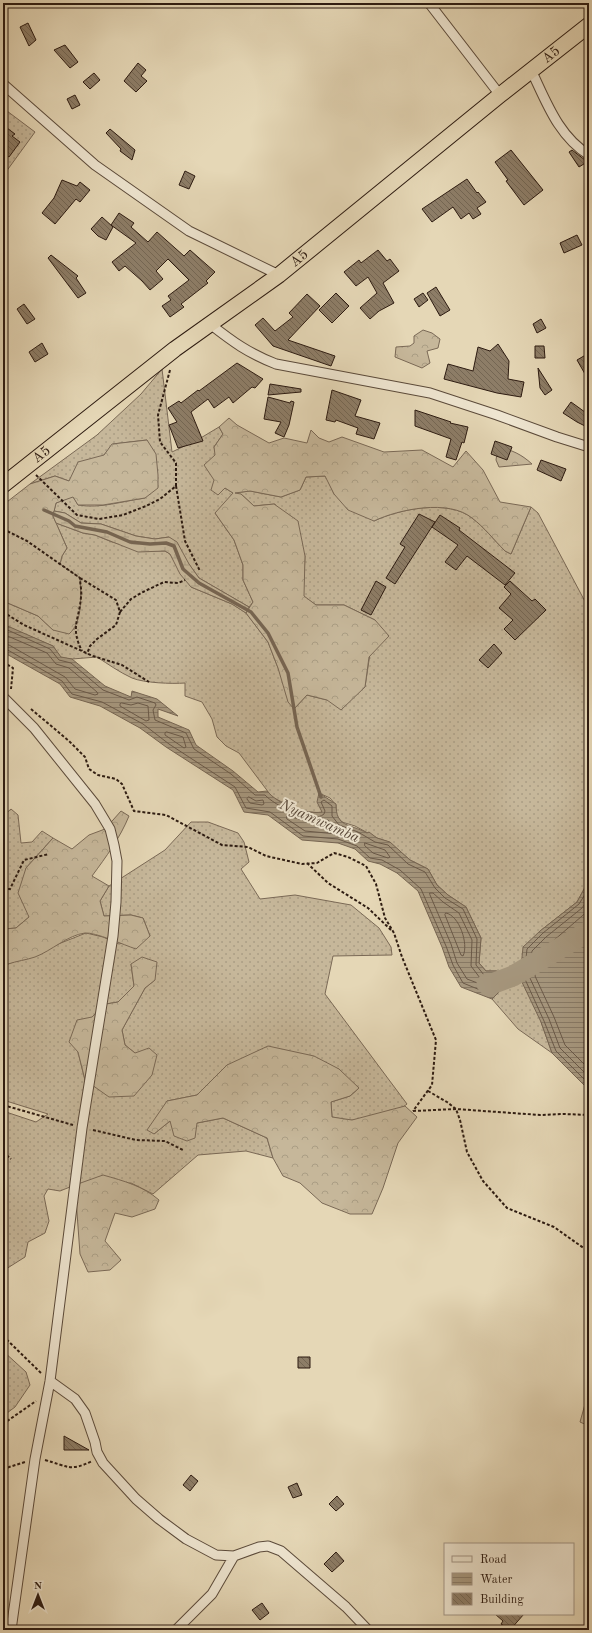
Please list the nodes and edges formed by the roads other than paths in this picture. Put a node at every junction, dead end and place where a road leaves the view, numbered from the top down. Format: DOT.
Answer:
graph roads {
  1 [pos="429,3"];
  2 [pos="589,25"];
  3 [pos="531,70"];
  4 [pos="3,84"];
  5 [pos="500,95"];
  6 [pos="589,155"];
  7 [pos="279,275"];
  8 [pos="210,324"];
  9 [pos="589,447"];
  10 [pos="3,485"];
  11 [pos="3,697"];
  12 [pos="50,1381"];
  13 [pos="234,1556"];
  14 [pos="11,1630"];
  15 [pos="176,1630"];
  16 [pos="368,1630"];
  1 -- 5 [label="street"];
  2 -- 3 [label="highway, A5 / A5"];
  3 -- 5 [label="highway, A5 / A5"];
  3 -- 6 [label="street"];
  4 -- 7 [label="street"];
  5 -- 7 [label="highway, A5 / A5"];
  7 -- 8 [label="highway, A5 / A5"];
  8 -- 9 [label="street"];
  8 -- 10 [label="highway, A5 / A5"];
  11 -- 12 [label="street"];
  12 -- 13 [label="street"];
  12 -- 14 [label="street"];
  13 -- 15 [label="street"];
  13 -- 16 [label="street"];
}
